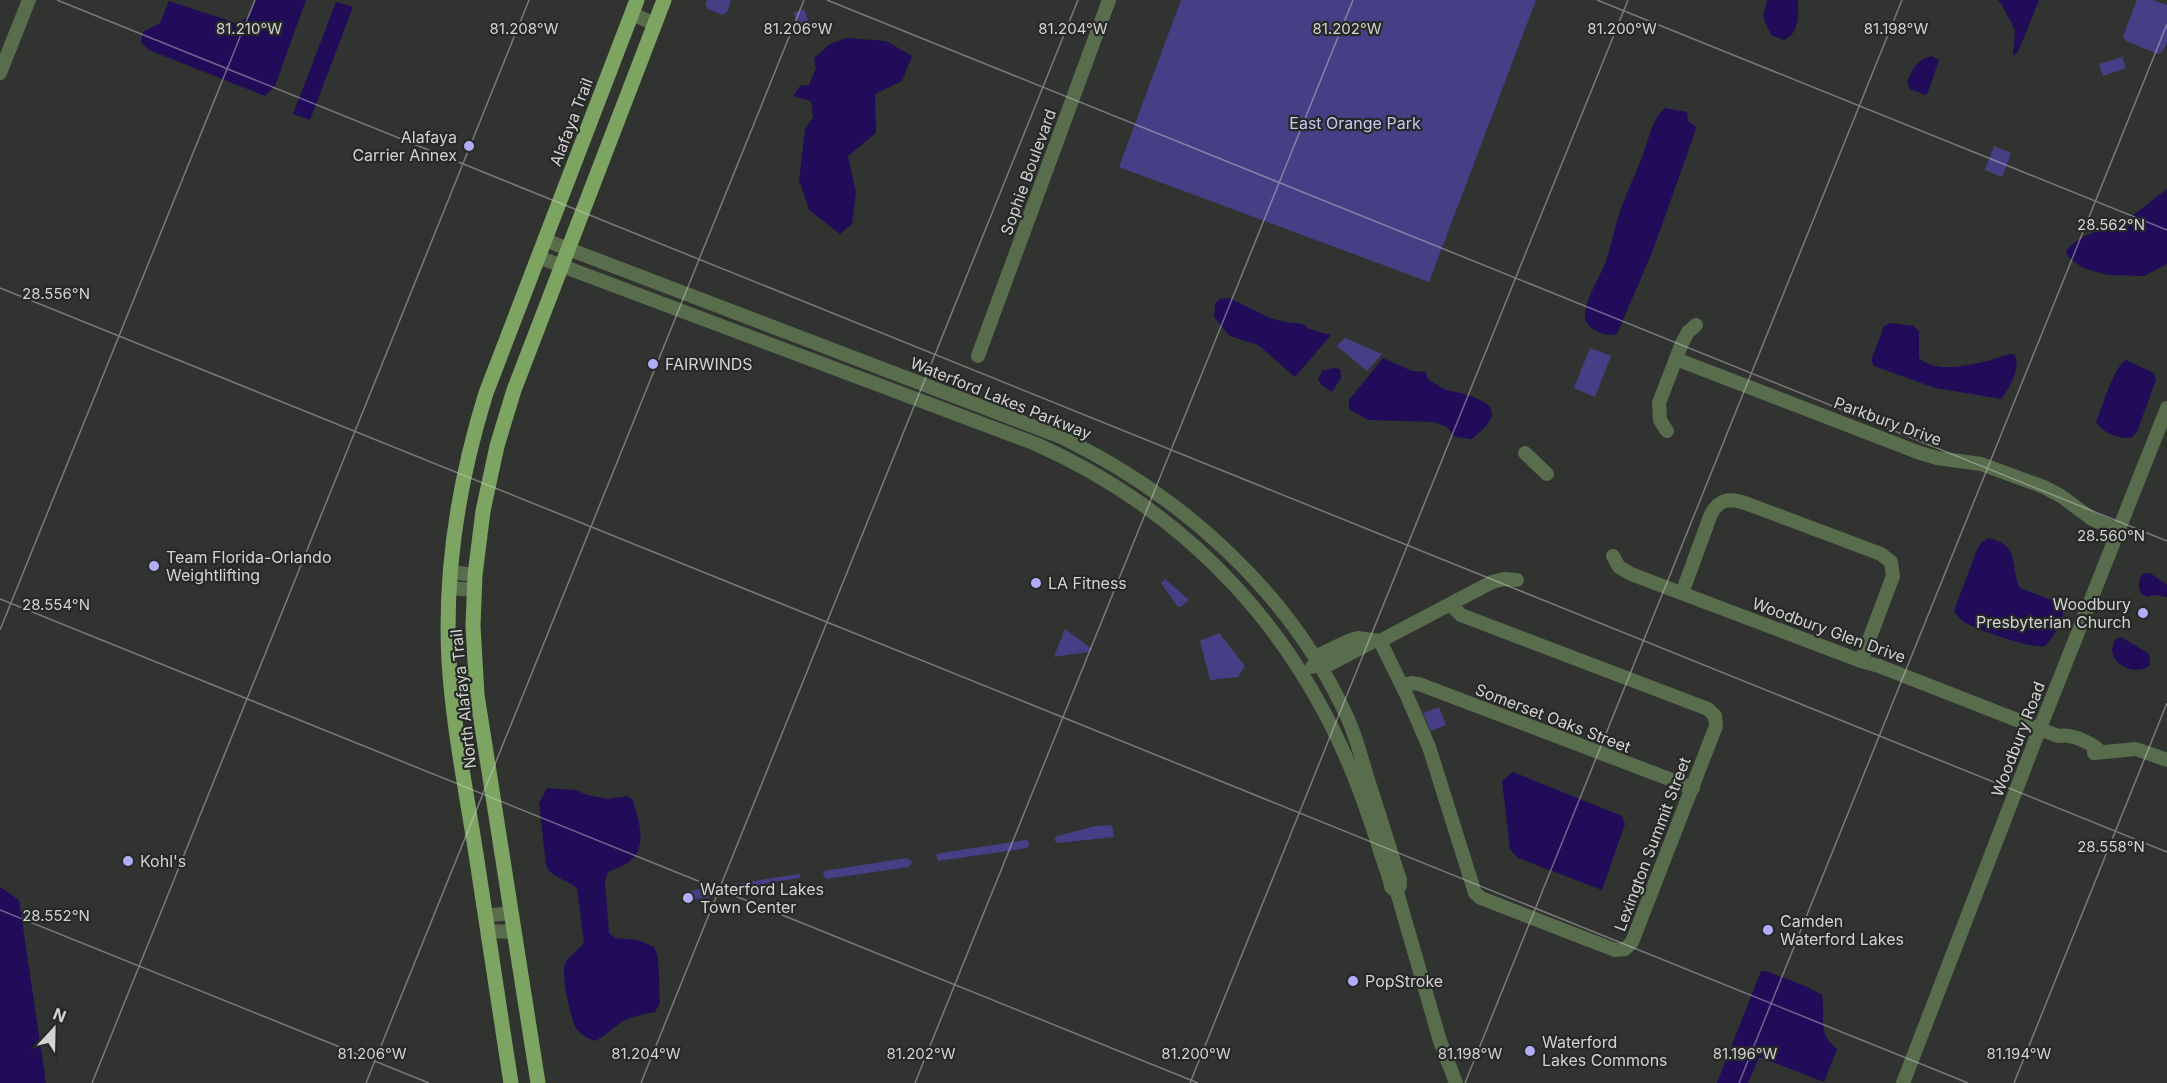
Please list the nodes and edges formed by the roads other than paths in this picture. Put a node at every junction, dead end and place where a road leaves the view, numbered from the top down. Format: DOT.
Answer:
graph roads {
  1 [pos="29,0"];
  2 [pos="664,0"];
  3 [pos="1109,0"];
  4 [pos="634,7"];
  5 [pos="655,24"];
  6 [pos="0,73"];
  7 [pos="545,240"];
  8 [pos="568,249"];
  9 [pos="538,257"];
  10 [pos="561,266"];
  11 [pos="712,322"];
  12 [pos="1696,325"];
  13 [pos="815,343"];
  14 [pos="978,356"];
  15 [pos="1676,359"];
  16 [pos="2167,408"];
  17 [pos="1667,431"];
  18 [pos="1525,453"];
  19 [pos="1547,474"];
  20 [pos="1163,497"];
  21 [pos="1153,511"];
  22 [pos="2118,530"];
  23 [pos="1612,556"];
  24 [pos="450,572"];
  25 [pos="1517,580"];
  26 [pos="475,583"];
  27 [pos="450,588"];
  28 [pos="1682,593"];
  29 [pos="1451,605"];
  30 [pos="1377,641"];
  31 [pos="1862,662"];
  32 [pos="1317,664"];
  33 [pos="1302,672"];
  34 [pos="1402,685"];
  35 [pos="2040,728"];
  36 [pos="2167,760"];
  37 [pos="1692,788"];
  38 [pos="1397,892"];
  39 [pos="510,913"];
  40 [pos="487,924"];
  41 [pos="513,932"];
  42 [pos="511,1083"];
  43 [pos="538,1083"];
  44 [pos="1456,1083"];
  45 [pos="1904,1083"];
  1 -- 6 [label="street"];
  2 -- 5 [label="main road"];
  3 -- 14 [label="street, Sophie Boulevard"];
  4 -- 5 [label="street"];
  4 -- 7 [label="main road, Alafaya Trail"];
  5 -- 8 [label="main road"];
  7 -- 8 [label="street, Waterford Lakes Parkway"];
  7 -- 9 [label="main road, Alafaya Trail"];
  8 -- 10 [label="main road, North Alafaya Trail"];
  8 -- 13 [label="street, Waterford Lakes Parkway"];
  9 -- 10 [label="street, Waterford Lakes Parkway"];
  9 -- 24 [label="main road, North Alafaya Trail"];
  10 -- 11 [label="street, Waterford Lakes Parkway"];
  10 -- 26 [label="main road, North Alafaya Trail"];
  11 -- 13 [label="street"];
  11 -- 21 [label="street, Waterford Lakes Parkway"];
  12 -- 15 [label="street"];
  13 -- 20 [label="street, Waterford Lakes Parkway"];
  15 -- 17 [label="street"];
  15 -- 22 [label="street, Parkbury Drive"];
  16 -- 22 [label="street, Woodbury Road"];
  18 -- 19 [label="street"];
  20 -- 21 [label="street"];
  20 -- 32 [label="street, Waterford Lakes Parkway"];
  21 -- 33 [label="street, Waterford Lakes Parkway"];
  22 -- 35 [label="street, Woodbury Road"];
  23 -- 28 [label="street, Woodbury Glen Drive"];
  24 -- 26 [label="street"];
  24 -- 27 [label="main road, North Alafaya Trail"];
  25 -- 29 [label="street"];
  26 -- 27 [label="street"];
  26 -- 39 [label="main road, North Alafaya Trail"];
  27 -- 40 [label="main road, North Alafaya Trail"];
  28 -- 31 [label="street, Woodbury Glen Drive"];
  28 -- 31 [label="street"];
  29 -- 30 [label="street"];
  29 -- 37 [label="street, Lexington Summit Street"];
  30 -- 32 [label="street"];
  30 -- 34 [label="street, Lexington Summit Street"];
  31 -- 35 [label="street, Woodbury Glen Drive"];
  32 -- 33 [label="street"];
  32 -- 38 [label="street, Waterford Lakes Parkway"];
  33 -- 38 [label="street, Waterford Lakes Parkway"];
  34 -- 37 [label="street, Somerset Oaks Street"];
  34 -- 37 [label="street, Lexington Summit Street"];
  35 -- 36 [label="street, Woodbury Glen Drive"];
  35 -- 45 [label="street, Woodbury Road"];
  38 -- 44 [label="street, Waterford Lakes Parkway"];
  39 -- 40 [label="street"];
  39 -- 41 [label="main road, North Alafaya Trail"];
  40 -- 41 [label="street"];
  40 -- 42 [label="main road, North Alafaya Trail"];
  41 -- 43 [label="main road, North Alafaya Trail"];
}
